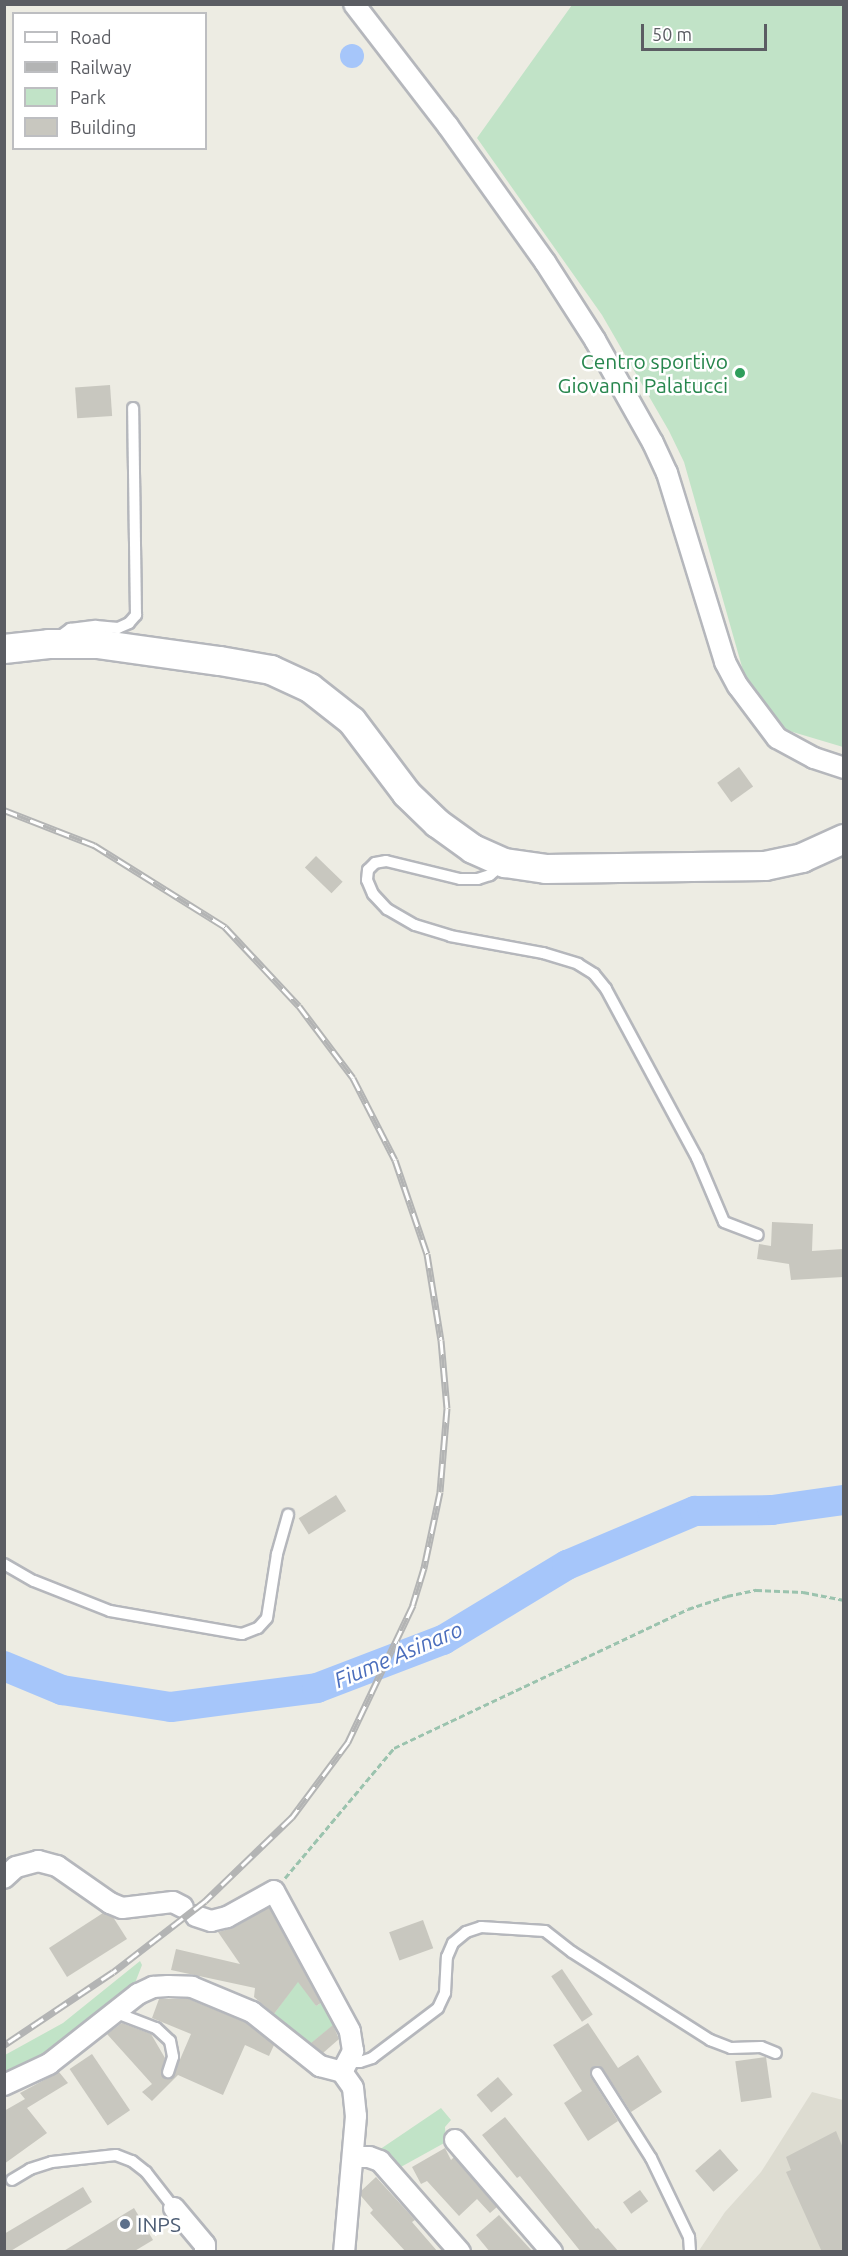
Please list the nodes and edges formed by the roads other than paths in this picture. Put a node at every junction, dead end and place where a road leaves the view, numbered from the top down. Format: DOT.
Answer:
graph roads {
  1 [pos="354,4"];
  2 [pos="134,408"];
  3 [pos="49,644"];
  4 [pos="4,650"];
  5 [pos="843,768"];
  6 [pos="843,839"];
  7 [pos="505,863"];
  8 [pos="758,1235"];
  9 [pos="288,1515"];
  10 [pos="4,1564"];
  11 [pos="4,1878"];
  12 [pos="114,2012"];
  13 [pos="776,2053"];
  14 [pos="346,2067"];
  15 [pos="168,2072"];
  16 [pos="597,2073"];
  17 [pos="4,2085"];
  18 [pos="455,2140"];
  19 [pos="354,2157"];
  20 [pos="12,2180"];
  21 [pos="174,2208"];
  22 [pos="348,2248"];
  23 [pos="205,2252"];
  24 [pos="460,2252"];
  25 [pos="552,2252"];
  26 [pos="690,2252"];
  1 -- 5 [label="street"];
  2 -- 3 [label="lane"];
  3 -- 4 [label="main road"];
  3 -- 7 [label="main road"];
  6 -- 7 [label="main road"];
  7 -- 8 [label="lane"];
  9 -- 10 [label="lane"];
  11 -- 14 [label="street"];
  12 -- 14 [label="street"];
  12 -- 15 [label="lane"];
  12 -- 17 [label="street"];
  13 -- 14 [label="lane"];
  14 -- 19 [label="street"];
  16 -- 26 [label="lane"];
  18 -- 25 [label="street"];
  19 -- 22 [label="street"];
  19 -- 24 [label="street"];
  20 -- 21 [label="lane"];
  21 -- 23 [label="street"];
}
